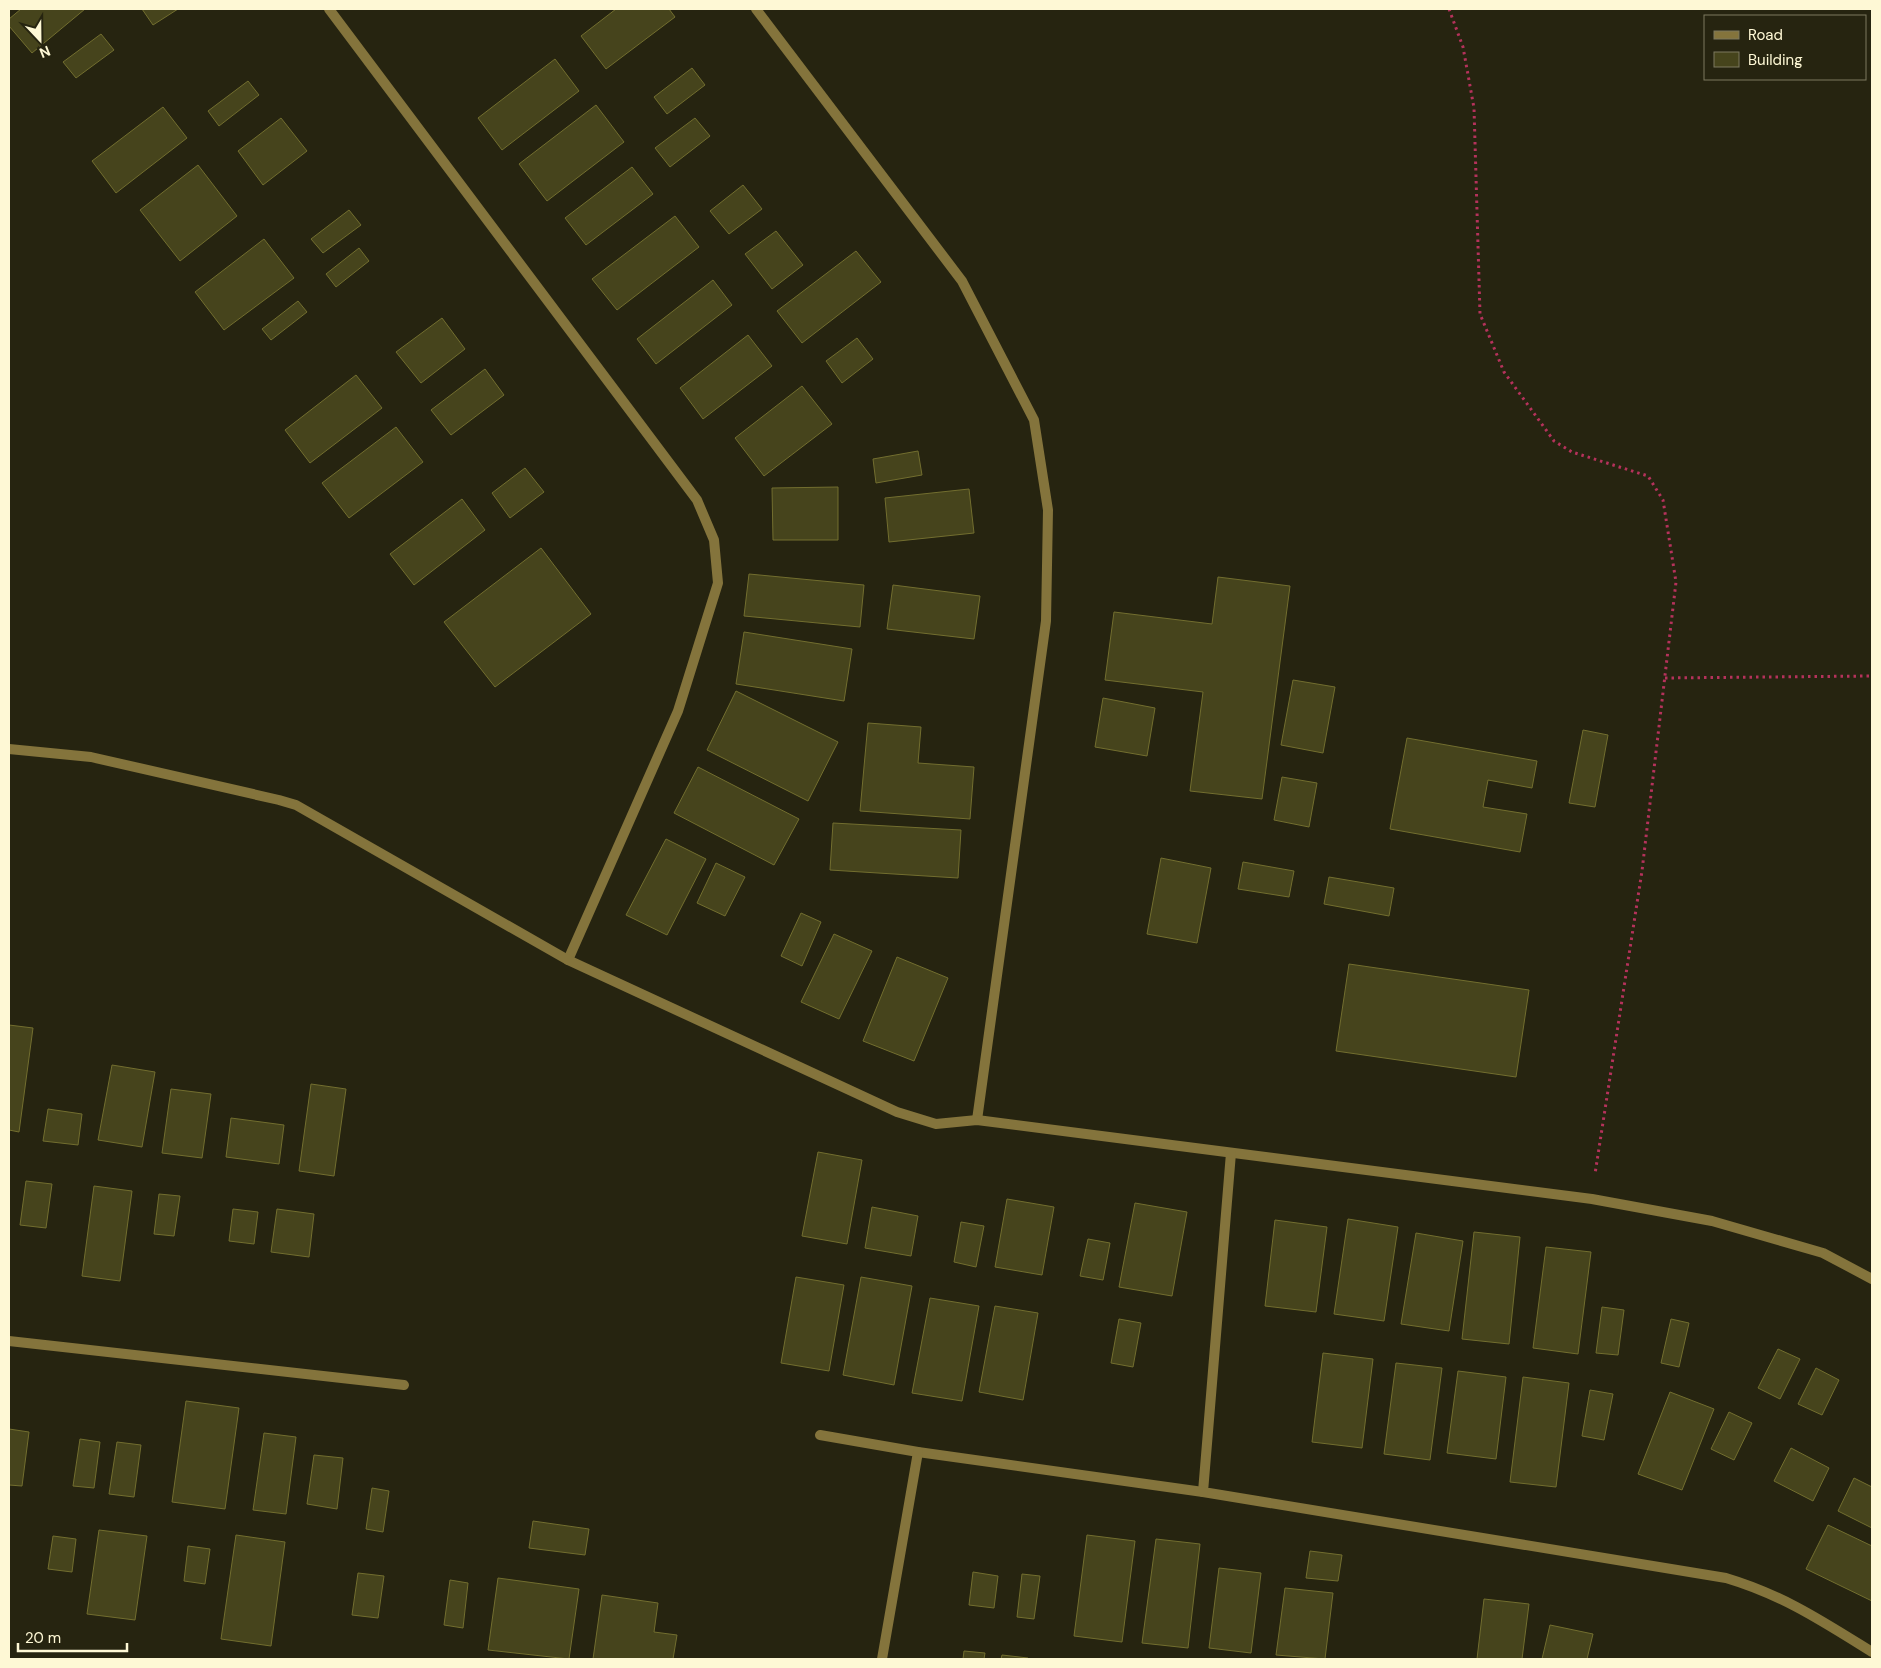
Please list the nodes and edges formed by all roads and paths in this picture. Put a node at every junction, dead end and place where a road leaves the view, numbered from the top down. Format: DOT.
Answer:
graph roads {
  1 [pos="329,9"];
  2 [pos="756,9"];
  3 [pos="1449,9"];
  4 [pos="1872,676"];
  5 [pos="1664,678"];
  6 [pos="9,749"];
  7 [pos="568,960"];
  8 [pos="976,1120"];
  9 [pos="1231,1152"];
  10 [pos="1592,1199"];
  11 [pos="1872,1279"];
  12 [pos="9,1341"];
  13 [pos="404,1385"];
  14 [pos="820,1435"];
  15 [pos="918,1452"];
  16 [pos="1203,1492"];
  17 [pos="1872,1652"];
  18 [pos="882,1659"];
  1 -- 7 [label="street"];
  2 -- 8 [label="street"];
  3 -- 5 [label="path"];
  4 -- 5 [label="path"];
  5 -- 10 [label="path"];
  6 -- 7 [label="street"];
  7 -- 8 [label="street"];
  8 -- 9 [label="street"];
  9 -- 10 [label="street"];
  9 -- 16 [label="street"];
  10 -- 11 [label="street"];
  12 -- 13 [label="street"];
  14 -- 15 [label="street"];
  15 -- 16 [label="street"];
  15 -- 18 [label="street"];
  16 -- 17 [label="street"];
}
